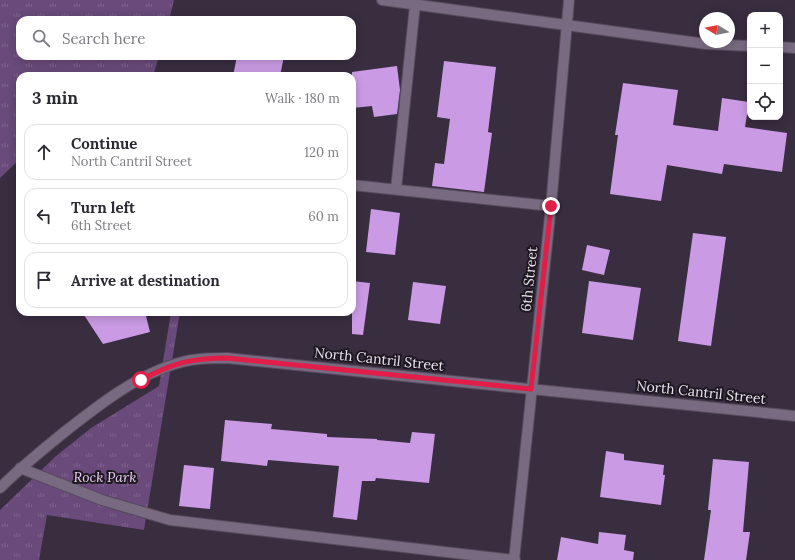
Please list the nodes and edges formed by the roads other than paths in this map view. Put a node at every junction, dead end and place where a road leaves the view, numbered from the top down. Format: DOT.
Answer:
graph roads {
  1 [pos="382,0"];
  2 [pos="569,0"];
  3 [pos="415,4"];
  4 [pos="566,25"];
  5 [pos="747,46"];
  6 [pos="783,47"];
  7 [pos="795,48"];
  8 [pos="356,185"];
  9 [pos="396,190"];
  10 [pos="551,206"];
  11 [pos="531,389"];
  12 [pos="795,416"];
  13 [pos="20,468"];
  14 [pos="0,488"];
  15 [pos="514,560"];
  1 -- 3 [label="street"];
  2 -- 4 [label="street, 6th Street"];
  3 -- 4 [label="street"];
  3 -- 9 [label="street"];
  4 -- 5 [label="street"];
  4 -- 10 [label="street, 6th Street"];
  6 -- 7 [label="street"];
  8 -- 9 [label="street"];
  9 -- 10 [label="street"];
  10 -- 11 [label="street, 6th Street"];
  11 -- 12 [label="street, North Cantril Street"];
  11 -- 13 [label="street, North Cantril Street"];
  11 -- 15 [label="street, 6th Street"];
  13 -- 14 [label="street, North Cantril Street"];
  13 -- 15 [label="street"];
}
